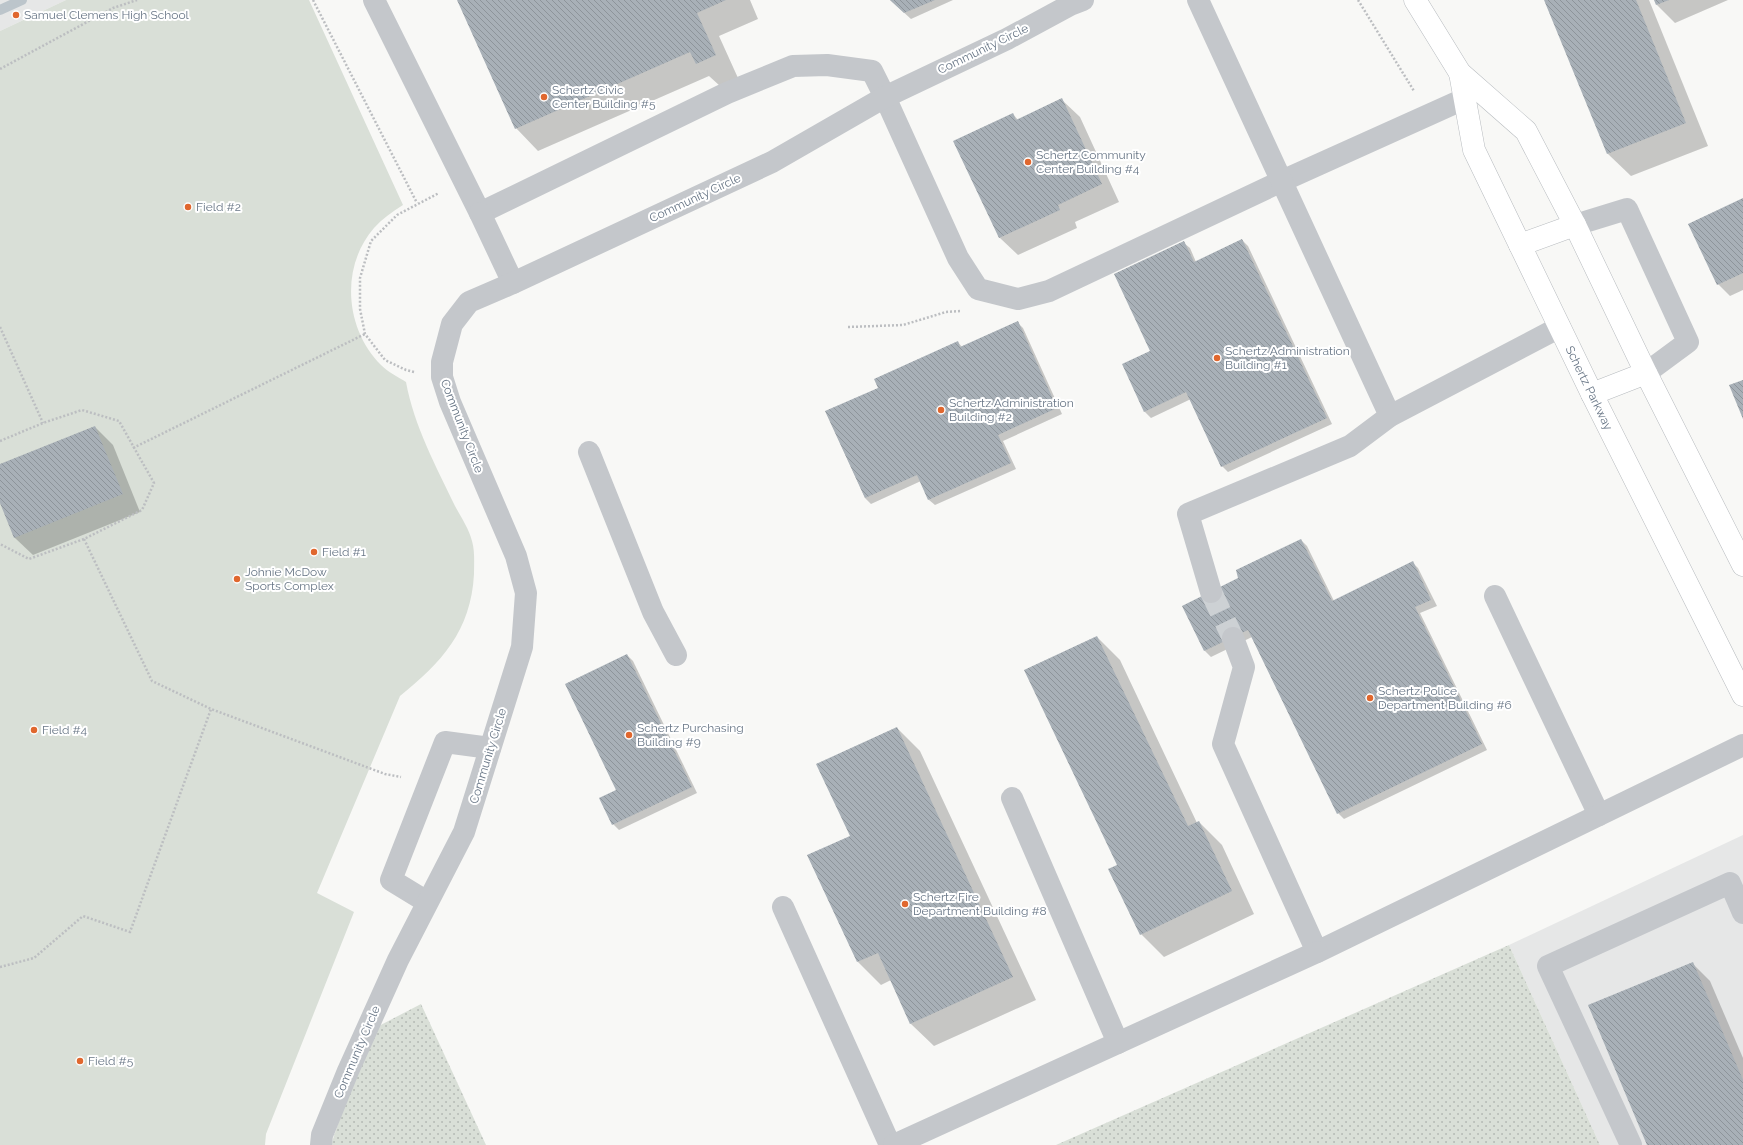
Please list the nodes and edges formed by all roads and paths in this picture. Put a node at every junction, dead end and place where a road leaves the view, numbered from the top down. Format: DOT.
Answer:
graph roads {
  1 [pos="137,0"];
  2 [pos="313,0"];
  3 [pos="374,0"];
  4 [pos="1083,0"];
  5 [pos="1198,0"];
  6 [pos="1415,0"];
  7 [pos="0,69"];
  8 [pos="1460,73"];
  9 [pos="885,97"];
  10 [pos="1464,99"];
  11 [pos="1282,181"];
  12 [pos="480,213"];
  13 [pos="1575,224"];
  14 [pos="1520,245"];
  15 [pos="513,283"];
  16 [pos="961,311"];
  17 [pos="0,327"];
  18 [pos="848,327"];
  19 [pos="1560,327"];
  20 [pos="365,334"];
  21 [pos="1646,373"];
  22 [pos="442,377"];
  23 [pos="1592,394"];
  24 [pos="1390,416"];
  25 [pos="43,423"];
  26 [pos="0,441"];
  27 [pos="133,448"];
  28 [pos="590,452"];
  29 [pos="84,539"];
  30 [pos="0,544"];
  31 [pos="1743,565"];
  32 [pos="1211,592"];
  33 [pos="1495,596"];
  34 [pos="1233,638"];
  35 [pos="676,655"];
  36 [pos="1743,695"];
  37 [pos="211,709"];
  38 [pos="1743,745"];
  39 [pos="490,748"];
  40 [pos="429,783"];
  41 [pos="1012,798"];
  42 [pos="1599,815"];
  43 [pos="427,902"];
  44 [pos="783,908"];
  45 [pos="1743,912"];
  46 [pos="1317,952"];
  47 [pos="0,967"];
  48 [pos="1118,1043"];
  49 [pos="321,1145"];
  50 [pos="890,1145"];
  51 [pos="894,1145"];
  52 [pos="1631,1145"];
  1 -- 7 [label="path"];
  2 -- 20 [label="path"];
  3 -- 12 [label="street"];
  4 -- 9 [label="street, Community Circle"];
  5 -- 11 [label="street"];
  6 -- 8 [label="main road, Schertz Parkway"];
  8 -- 10 [label="main road, Schertz Parkway"];
  8 -- 13 [label="main road, Schertz Parkway"];
  9 -- 11 [label="street"];
  9 -- 12 [label="street"];
  9 -- 15 [label="street, Community Circle"];
  10 -- 11 [label="street"];
  10 -- 14 [label="main road, Schertz Parkway"];
  11 -- 24 [label="street"];
  12 -- 15 [label="street"];
  13 -- 14 [label="main road"];
  13 -- 21 [label="main road, Schertz Parkway"];
  13 -- 21 [label="street"];
  14 -- 19 [label="main road, Schertz Parkway"];
  15 -- 22 [label="street, Community Circle"];
  16 -- 18 [label="path"];
  17 -- 25 [label="path"];
  19 -- 23 [label="main road, Schertz Parkway"];
  19 -- 24 [label="street"];
  20 -- 22 [label="path"];
  20 -- 27 [label="path"];
  21 -- 23 [label="main road"];
  21 -- 31 [label="main road, Schertz Parkway"];
  22 -- 39 [label="street, Community Circle"];
  23 -- 36 [label="main road, Schertz Parkway"];
  24 -- 32 [label="street"];
  25 -- 26 [label="path"];
  25 -- 27 [label="path"];
  27 -- 29 [label="path"];
  28 -- 35 [label="street"];
  29 -- 30 [label="path"];
  29 -- 37 [label="path"];
  33 -- 42 [label="street"];
  34 -- 46 [label="street"];
  37 -- 40 [label="path"];
  37 -- 47 [label="path"];
  38 -- 42 [label="street"];
  39 -- 40 [label="street"];
  39 -- 43 [label="street, Community Circle"];
  40 -- 43 [label="street"];
  41 -- 48 [label="street"];
  42 -- 46 [label="street"];
  43 -- 49 [label="street, Community Circle"];
  44 -- 50 [label="street"];
  45 -- 52 [label="street"];
  46 -- 48 [label="street"];
  48 -- 51 [label="street"];
}
